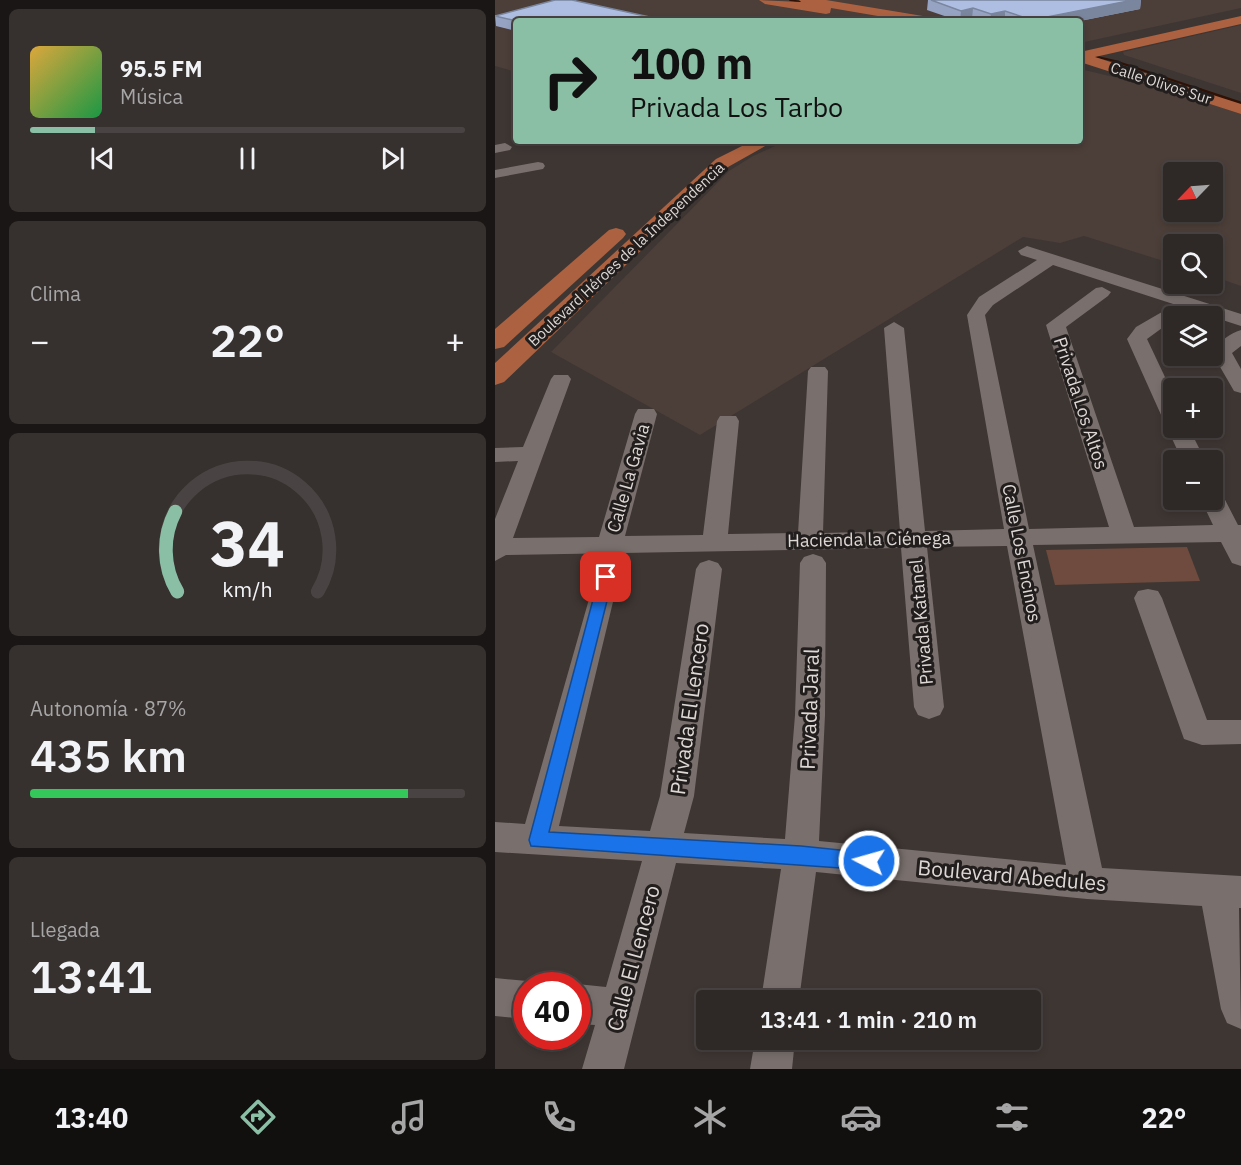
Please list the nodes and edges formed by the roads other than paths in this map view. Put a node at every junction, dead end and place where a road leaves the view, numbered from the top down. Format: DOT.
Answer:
graph roads {
  1 [pos="765,0"];
  2 [pos="805,0"];
  3 [pos="1241,13"];
  4 [pos="870,18"];
  5 [pos="911,18"];
  6 [pos="1241,20"];
  7 [pos="1109,47"];
  8 [pos="1083,50"];
  9 [pos="1083,51"];
  10 [pos="1083,66"];
  11 [pos="1174,87"];
  12 [pos="1241,97"];
  13 [pos="1241,109"];
  14 [pos="731,144"];
  15 [pos="759,144"];
  16 [pos="700,160"];
  17 [pos="538,166"];
  18 [pos="495,174"];
  19 [pos="703,182"];
  20 [pos="660,193"];
  21 [pos="635,217"];
  22 [pos="1102,292"];
  23 [pos="1163,317"];
  24 [pos="1241,320"];
  25 [pos="894,328"];
  26 [pos="1241,336"];
  27 [pos="495,342"];
  28 [pos="818,371"];
  29 [pos="495,377"];
  30 [pos="561,379"];
  31 [pos="1241,387"];
  32 [pos="1163,395"];
  33 [pos="646,414"];
  34 [pos="728,421"];
  35 [pos="531,454"];
  36 [pos="495,455"];
  37 [pos="1220,510"];
  38 [pos="502,513"];
  39 [pos="1235,533"];
  40 [pos="1124,535"];
  41 [pos="1019,537"];
  42 [pos="913,538"];
  43 [pos="610,543"];
  44 [pos="496,549"];
  45 [pos="812,551"];
  46 [pos="712,555"];
  47 [pos="1241,557"];
  48 [pos="606,577"];
  49 [pos="1148,598"];
  50 [pos="929,707"];
  51 [pos="1241,732"];
  52 [pos="495,837"];
  53 [pos="538,840"];
  54 [pos="662,848"];
  55 [pos="801,855"];
  56 [pos="1087,882"];
  57 [pos="1229,891"];
  58 [pos="781,990"];
  59 [pos="495,997"];
  60 [pos="513,999"];
  61 [pos="591,1005"];
  62 [pos="620,1008"];
  63 [pos="1241,1009"];
  64 [pos="774,1050"];
  65 [pos="603,1069"];
  66 [pos="771,1069"];
  1 -- 4 [label="main road"];
  2 -- 5 [label="main road"];
  3 -- 7 [label="main road"];
  6 -- 7 [label="main road"];
  7 -- 8 [label="main road, Calle Olivos Sur"];
  7 -- 12 [label="main road, Calle Olivos Sur"];
  9 -- 11 [label="main road, Calle Olivos Sur"];
  10 -- 11 [label="main road"];
  11 -- 13 [label="main road, Calle Olivos Sur"];
  14 -- 16 [label="main road, Boulevard Héroes de la Independencia"];
  15 -- 19 [label="main road, Boulevard Héroes de la Independencia"];
  16 -- 19 [label="main road"];
  16 -- 20 [label="main road, Boulevard Héroes de la Independencia"];
  17 -- 18 [label="street"];
  19 -- 29 [label="main road, Boulevard Héroes de la Independencia"];
  21 -- 27 [label="main road, Boulevard Héroes de la Independencia"];
  22 -- 40 [label="street, Privada Los Altos"];
  23 -- 32 [label="street"];
  24 -- 41 [label="street, Calle Los Encinos"];
  25 -- 42 [label="street, Privada Katanel"];
  26 -- 31 [label="street"];
  28 -- 45 [label="street, Privada Jaral"];
  30 -- 35 [label="street"];
  33 -- 43 [label="street, Calle La Gavia"];
  34 -- 46 [label="street, Privada El Lencero"];
  35 -- 36 [label="street"];
  35 -- 38 [label="street"];
  37 -- 39 [label="street"];
  38 -- 44 [label="street"];
  39 -- 40 [label="street, Hacienda la Ciénega"];
  39 -- 47 [label="street"];
  40 -- 41 [label="street, Hacienda la Ciénega"];
  41 -- 42 [label="street, Hacienda la Ciénega"];
  41 -- 56 [label="street, Calle Los Encinos"];
  42 -- 45 [label="street, Hacienda la Ciénega"];
  42 -- 50 [label="street, Privada Katanel"];
  43 -- 44 [label="street, Hacienda la Ciénega"];
  43 -- 46 [label="street, Hacienda la Ciénega"];
  45 -- 46 [label="street, Hacienda la Ciénega"];
  45 -- 55 [label="street, Privada Jaral"];
  46 -- 54 [label="street, Privada El Lencero"];
  48 -- 53 [label="street"];
  49 -- 51 [label="street"];
  52 -- 53 [label="street, Boulevard Abedules"];
  53 -- 54 [label="street, Boulevard Abedules"];
  54 -- 55 [label="street, Boulevard Abedules"];
  54 -- 62 [label="street, Calle El Lencero"];
  55 -- 56 [label="street, Boulevard Abedules"];
  55 -- 58 [label="street, Privada Jaral"];
  56 -- 57 [label="street, Boulevard Abedules"];
  57 -- 63 [label="street"];
  59 -- 60 [label="street"];
  61 -- 62 [label="street"];
  62 -- 65 [label="street, Calle El Lencero"];
  64 -- 66 [label="street"];
}
